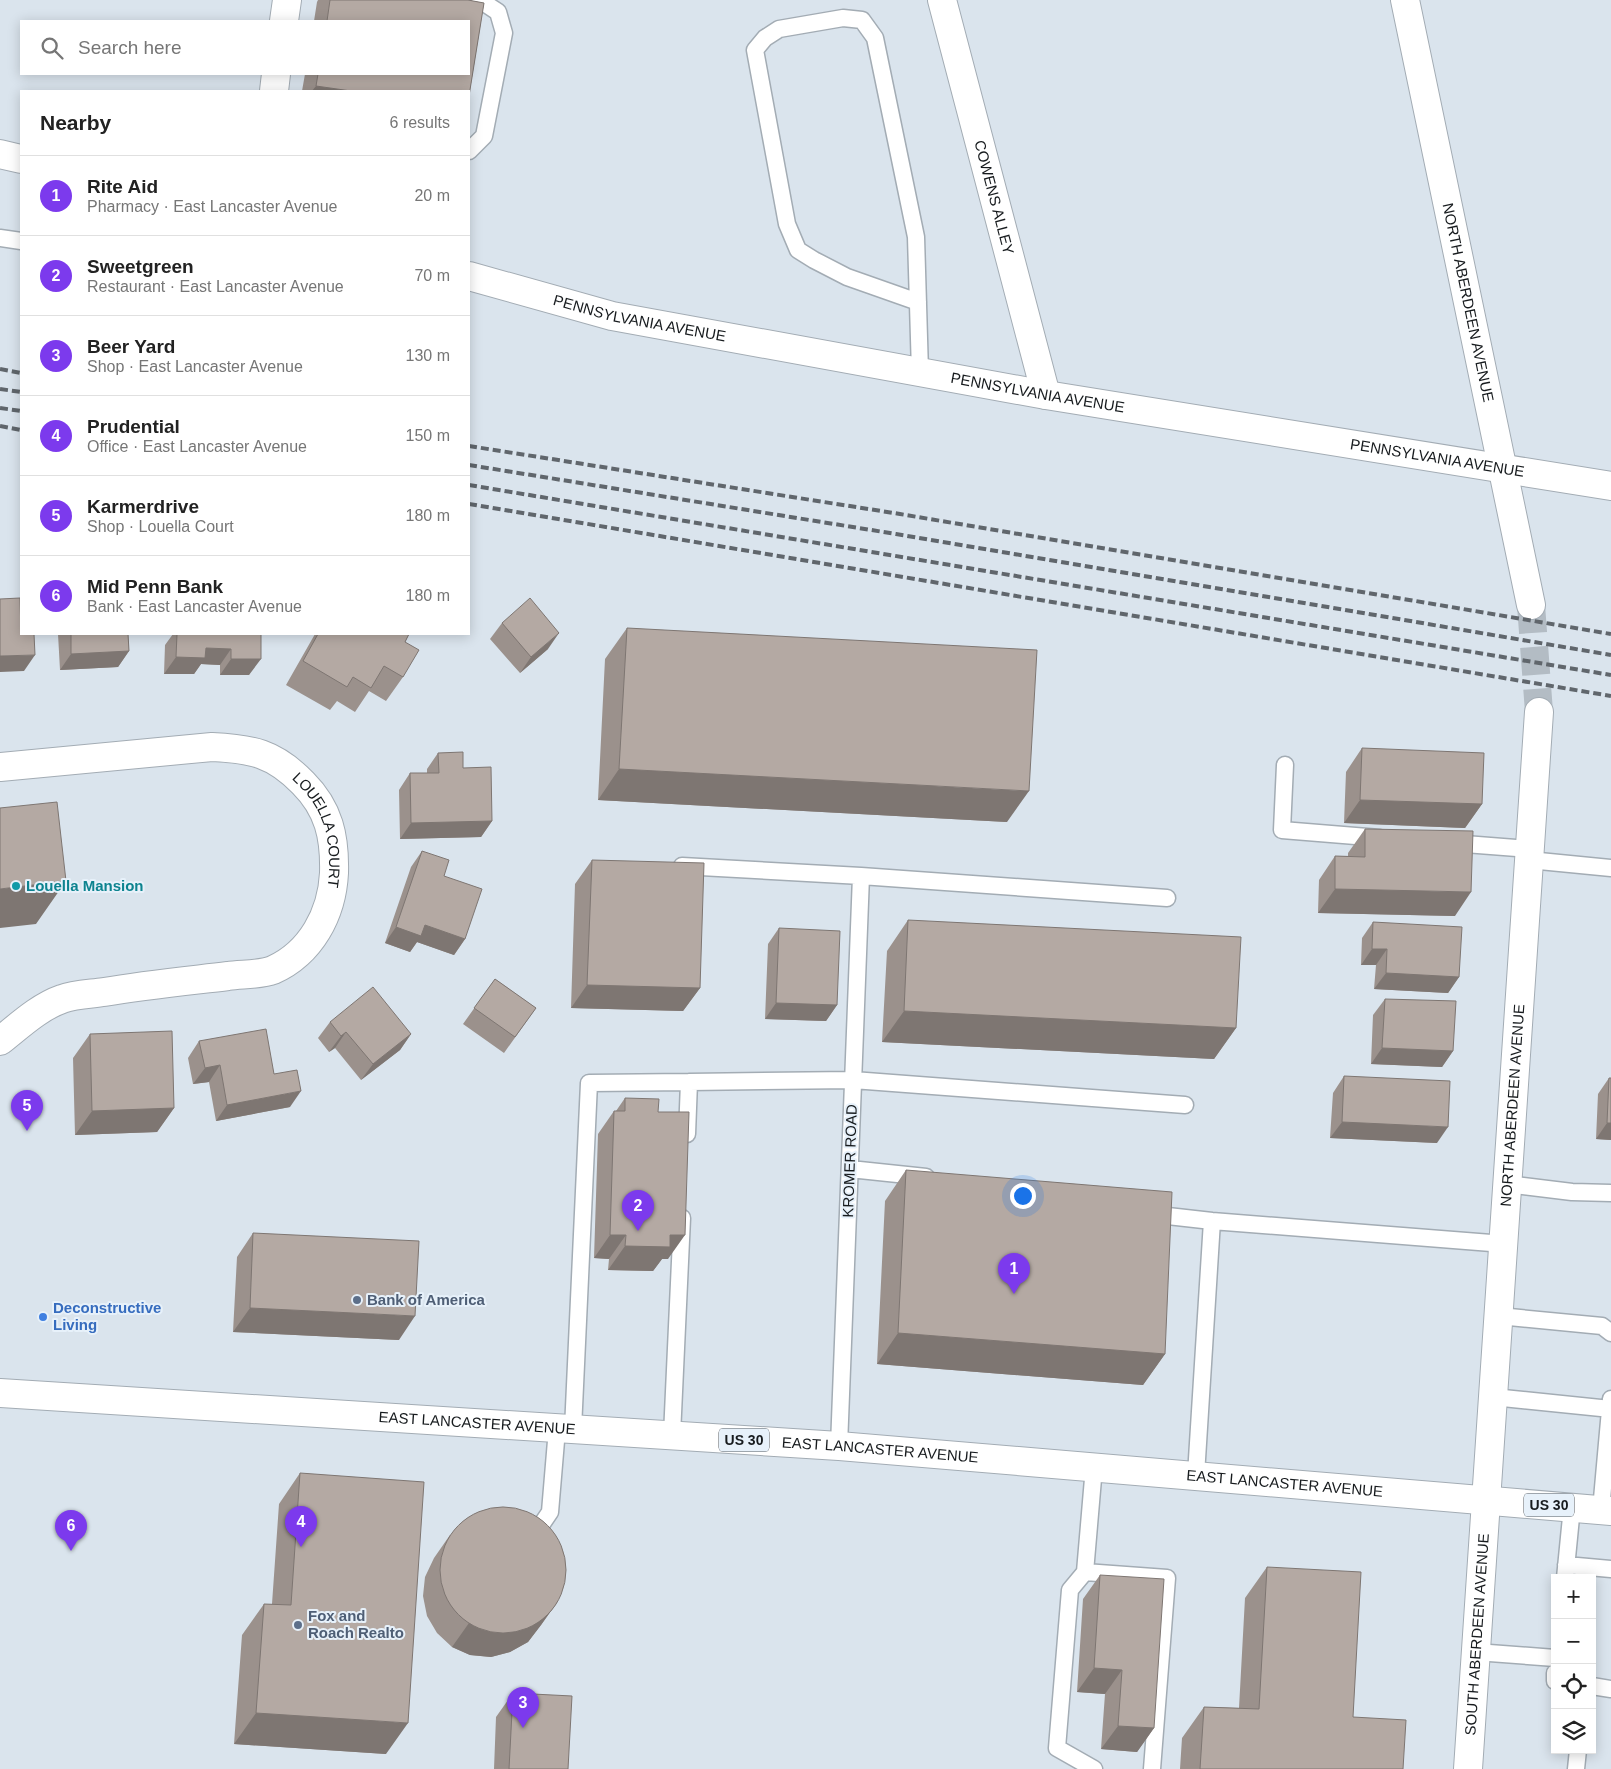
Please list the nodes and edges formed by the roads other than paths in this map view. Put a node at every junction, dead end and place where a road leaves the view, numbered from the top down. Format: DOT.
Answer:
graph roads {
  1 [pos="287,0"];
  2 [pos="480,0"];
  3 [pos="942,0"];
  4 [pos="1405,0"];
  5 [pos="284,20"];
  6 [pos="276,75"];
  7 [pos="274,90"];
  8 [pos="470,150"];
  9 [pos="0,154"];
  10 [pos="20,159"];
  11 [pos="0,238"];
  12 [pos="20,242"];
  13 [pos="470,276"];
  14 [pos="918,302"];
  15 [pos="920,372"];
  16 [pos="1046,395"];
  17 [pos="1504,468"];
  18 [pos="1611,486"];
  19 [pos="1531,605"];
  20 [pos="1539,712"];
  21 [pos="1285,765"];
  22 [pos="0,767"];
  23 [pos="1401,839"];
  24 [pos="1440,842"];
  25 [pos="1530,855"];
  26 [pos="666,865"];
  27 [pos="1611,868"];
  28 [pos="861,876"];
  29 [pos="1167,898"];
  30 [pos="0,1041"];
  31 [pos="853,1080"];
  32 [pos="689,1082"];
  33 [pos="1185,1106"];
  34 [pos="686,1151"];
  35 [pos="850,1169"];
  36 [pos="938,1178"];
  37 [pos="1507,1184"];
  38 [pos="1611,1193"];
  39 [pos="683,1200"];
  40 [pos="1136,1212"];
  41 [pos="1212,1221"];
  42 [pos="1504,1244"];
  43 [pos="1499,1316"];
  44 [pos="1611,1333"];
  45 [pos="0,1393"];
  46 [pos="1493,1397"];
  47 [pos="1611,1406"];
  48 [pos="565,1429"];
  49 [pos="672,1436"];
  50 [pos="839,1446"];
  51 [pos="1094,1467"];
  52 [pos="1196,1475"];
  53 [pos="1486,1499"];
  54 [pos="1572,1507"];
  55 [pos="1606,1510"];
  56 [pos="535,1534"];
  57 [pos="1611,1569"];
  58 [pos="1565,1571"];
  59 [pos="1085,1572"];
  60 [pos="1476,1652"];
  61 [pos="1551,1658"];
  62 [pos="1596,1686"];
  63 [pos="1611,1688"];
  64 [pos="1578,1754"];
  65 [pos="1094,1769"];
  66 [pos="1152,1769"];
  67 [pos="1468,1769"];
  68 [pos="1576,1769"];
  1 -- 5 [label="main road"];
  2 -- 8 [label="lane"];
  3 -- 16 [label="main road, COWENS ALLEY"];
  4 -- 17 [label="main road, NORTH ABERDEEN AVENUE"];
  6 -- 7 [label="main road"];
  9 -- 10 [label="main road"];
  11 -- 12 [label="lane"];
  13 -- 15 [label="main road, PENNSYLVANIA AVENUE"];
  14 -- 14 [label="lane"];
  14 -- 15 [label="lane"];
  15 -- 16 [label="main road, PENNSYLVANIA AVENUE"];
  16 -- 17 [label="main road, PENNSYLVANIA AVENUE"];
  17 -- 18 [label="main road, PENNSYLVANIA AVENUE"];
  17 -- 19 [label="main road, NORTH ABERDEEN AVENUE"];
  20 -- 25 [label="main road, NORTH ABERDEEN AVENUE"];
  21 -- 23 [label="lane"];
  22 -- 30 [label="main road, LOUELLA COURT"];
  24 -- 25 [label="lane"];
  25 -- 27 [label="lane"];
  25 -- 37 [label="main road, NORTH ABERDEEN AVENUE"];
  26 -- 28 [label="lane"];
  28 -- 29 [label="lane"];
  28 -- 31 [label="lane, KROMER ROAD"];
  31 -- 32 [label="lane"];
  31 -- 33 [label="lane"];
  31 -- 35 [label="lane, KROMER ROAD"];
  32 -- 34 [label="lane"];
  32 -- 48 [label="lane"];
  35 -- 36 [label="lane"];
  35 -- 50 [label="lane, KROMER ROAD"];
  37 -- 38 [label="lane"];
  37 -- 42 [label="main road, NORTH ABERDEEN AVENUE"];
  39 -- 49 [label="lane"];
  40 -- 41 [label="lane"];
  41 -- 42 [label="lane"];
  41 -- 52 [label="lane"];
  42 -- 43 [label="main road, NORTH ABERDEEN AVENUE"];
  43 -- 44 [label="lane"];
  43 -- 46 [label="main road, NORTH ABERDEEN AVENUE"];
  45 -- 48 [label="main road, EAST LANCASTER AVENUE / US 30"];
  46 -- 47 [label="lane"];
  46 -- 53 [label="main road, NORTH ABERDEEN AVENUE"];
  47 -- 55 [label="lane"];
  48 -- 49 [label="main road, EAST LANCASTER AVENUE / US 30"];
  48 -- 56 [label="lane"];
  49 -- 50 [label="main road, EAST LANCASTER AVENUE / US 30"];
  50 -- 51 [label="main road, EAST LANCASTER AVENUE / US 30"];
  51 -- 52 [label="main road, EAST LANCASTER AVENUE / US 30"];
  51 -- 59 [label="lane"];
  52 -- 53 [label="main road, EAST LANCASTER AVENUE / US 30"];
  53 -- 54 [label="main road, EAST LANCASTER AVENUE / US 30"];
  53 -- 60 [label="main road, SOUTH ABERDEEN AVENUE"];
  54 -- 55 [label="main road, EAST LANCASTER AVENUE / US 30"];
  54 -- 58 [label="lane"];
  57 -- 58 [label="lane"];
  59 -- 65 [label="lane"];
  59 -- 66 [label="lane"];
  60 -- 61 [label="lane"];
  60 -- 67 [label="main road, SOUTH ABERDEEN AVENUE"];
  62 -- 63 [label="lane"];
  64 -- 68 [label="lane"];
}
